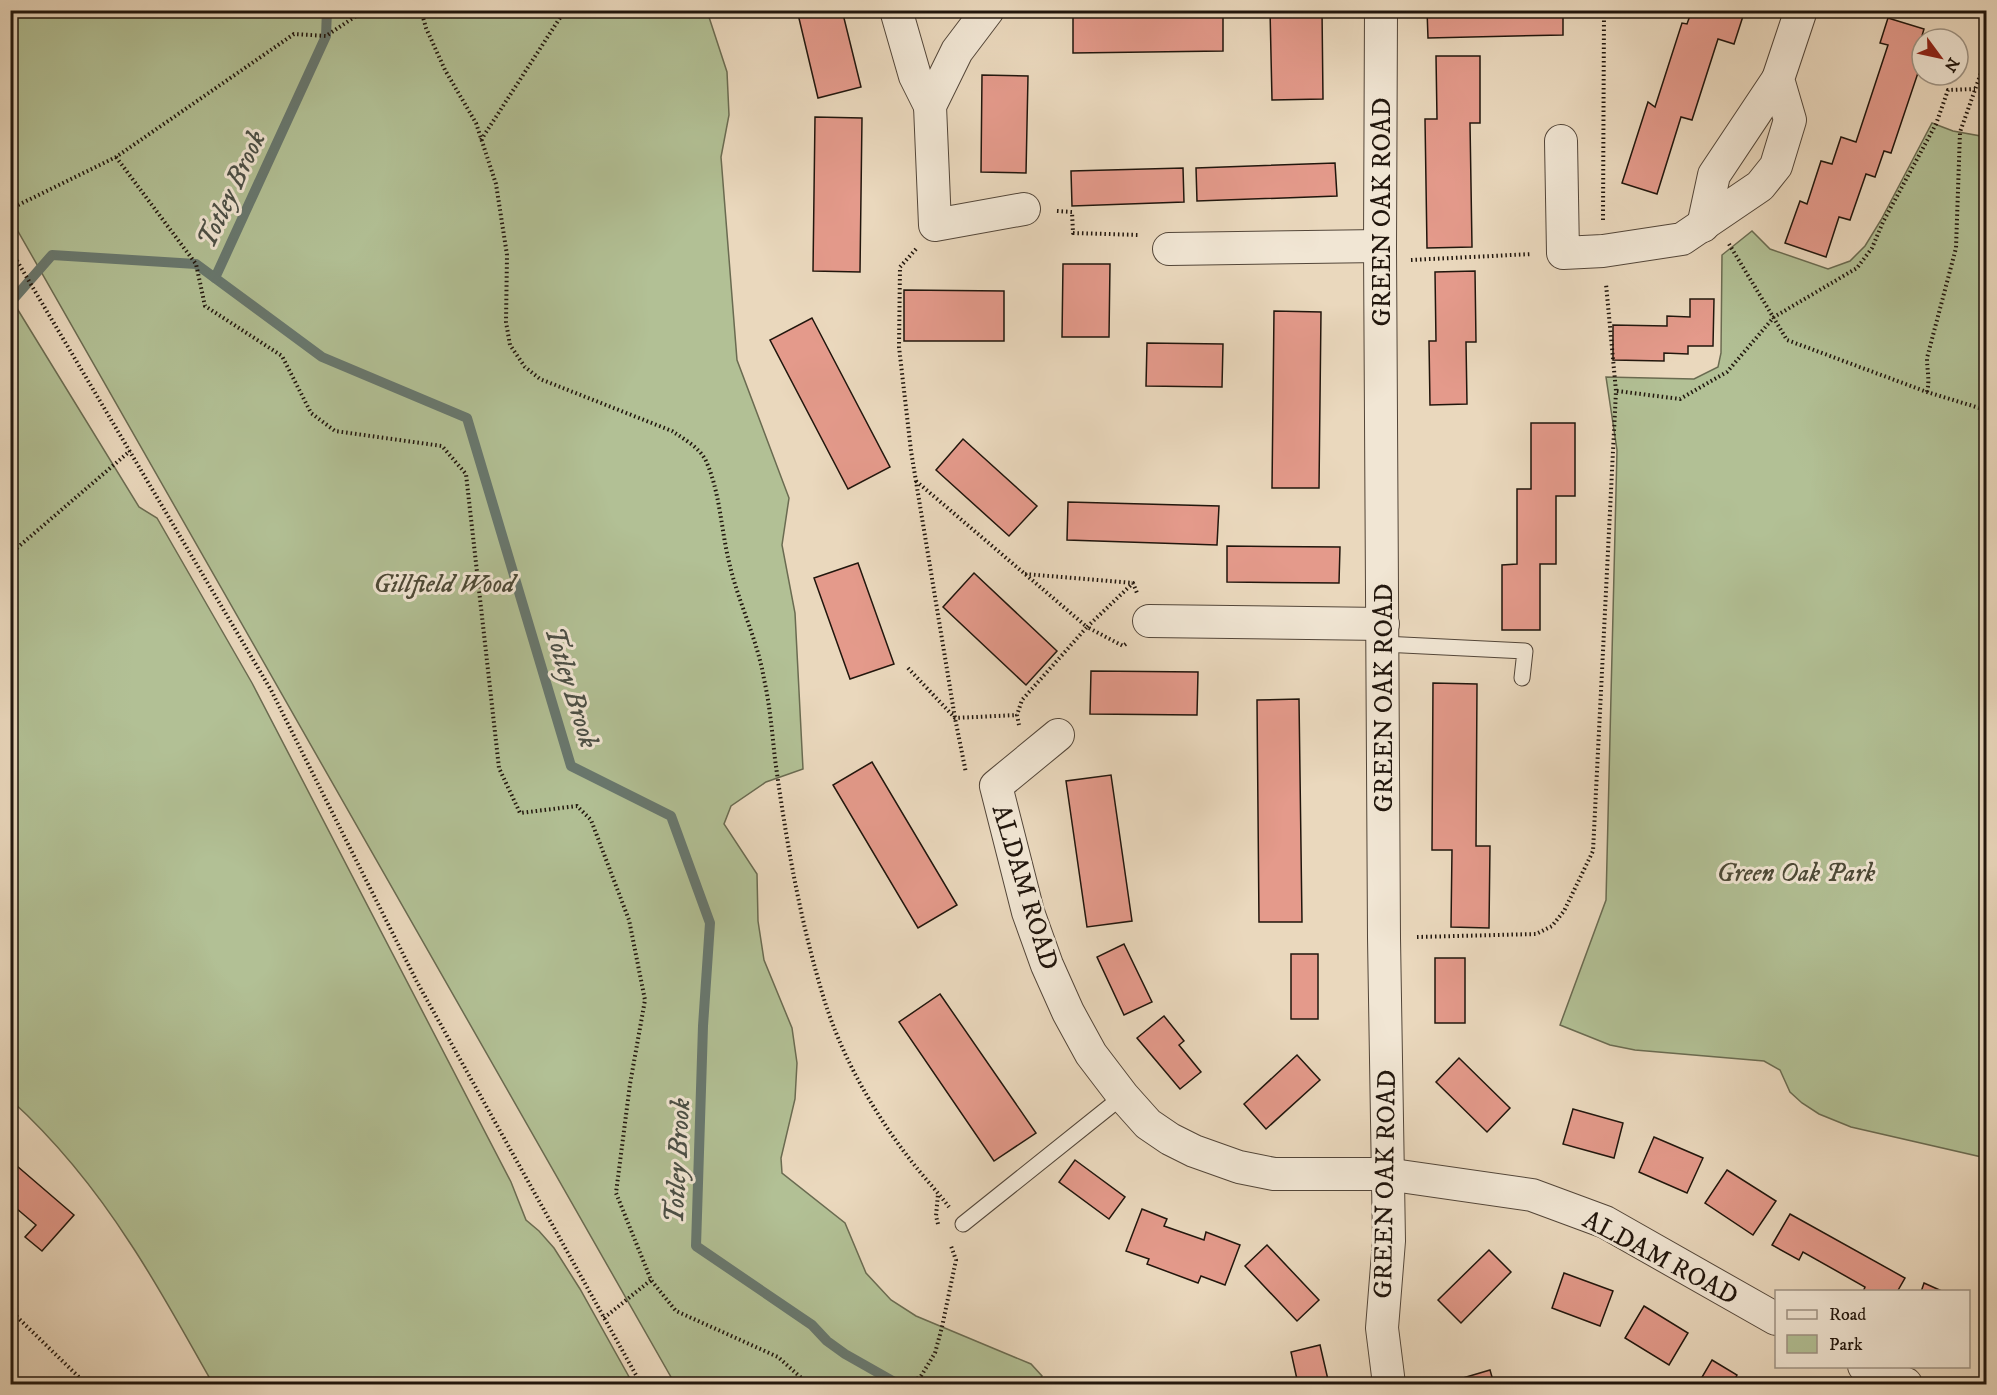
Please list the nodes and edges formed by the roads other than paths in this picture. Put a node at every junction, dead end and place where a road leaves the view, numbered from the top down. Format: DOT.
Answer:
graph roads {
  1 [pos="896,10"];
  2 [pos="988,10"];
  3 [pos="1381,10"];
  4 [pos="1801,10"];
  5 [pos="1778,79"];
  6 [pos="930,106"];
  7 [pos="1561,141"];
  8 [pos="1024,209"];
  9 [pos="1707,223"];
  10 [pos="1169,249"];
  11 [pos="1381,253"];
  12 [pos="1149,621"];
  13 [pos="1383,634"];
  14 [pos="1522,678"];
  15 [pos="1058,735"];
  16 [pos="1123,1096"];
  17 [pos="1386,1174"];
  18 [pos="963,1224"];
  19 [pos="1775,1318"];
  20 [pos="1869,1368"];
  21 [pos="1389,1384"];
  22 [pos="1906,1384"];
  1 -- 6 [label="street"];
  2 -- 6 [label="street"];
  3 -- 11 [label="street, GREEN OAK ROAD"];
  4 -- 5 [label="street"];
  5 -- 9 [label="street"];
  5 -- 9 [label="street"];
  6 -- 8 [label="street"];
  7 -- 9 [label="street"];
  10 -- 11 [label="street"];
  11 -- 13 [label="street, GREEN OAK ROAD"];
  12 -- 13 [label="street"];
  13 -- 14 [label="lane"];
  13 -- 17 [label="street, GREEN OAK ROAD"];
  15 -- 16 [label="street, ALDAM ROAD"];
  16 -- 17 [label="street, ALDAM ROAD"];
  16 -- 18 [label="lane"];
  17 -- 19 [label="street, ALDAM ROAD"];
  17 -- 21 [label="street, GREEN OAK ROAD"];
  20 -- 22 [label="street"];
}
